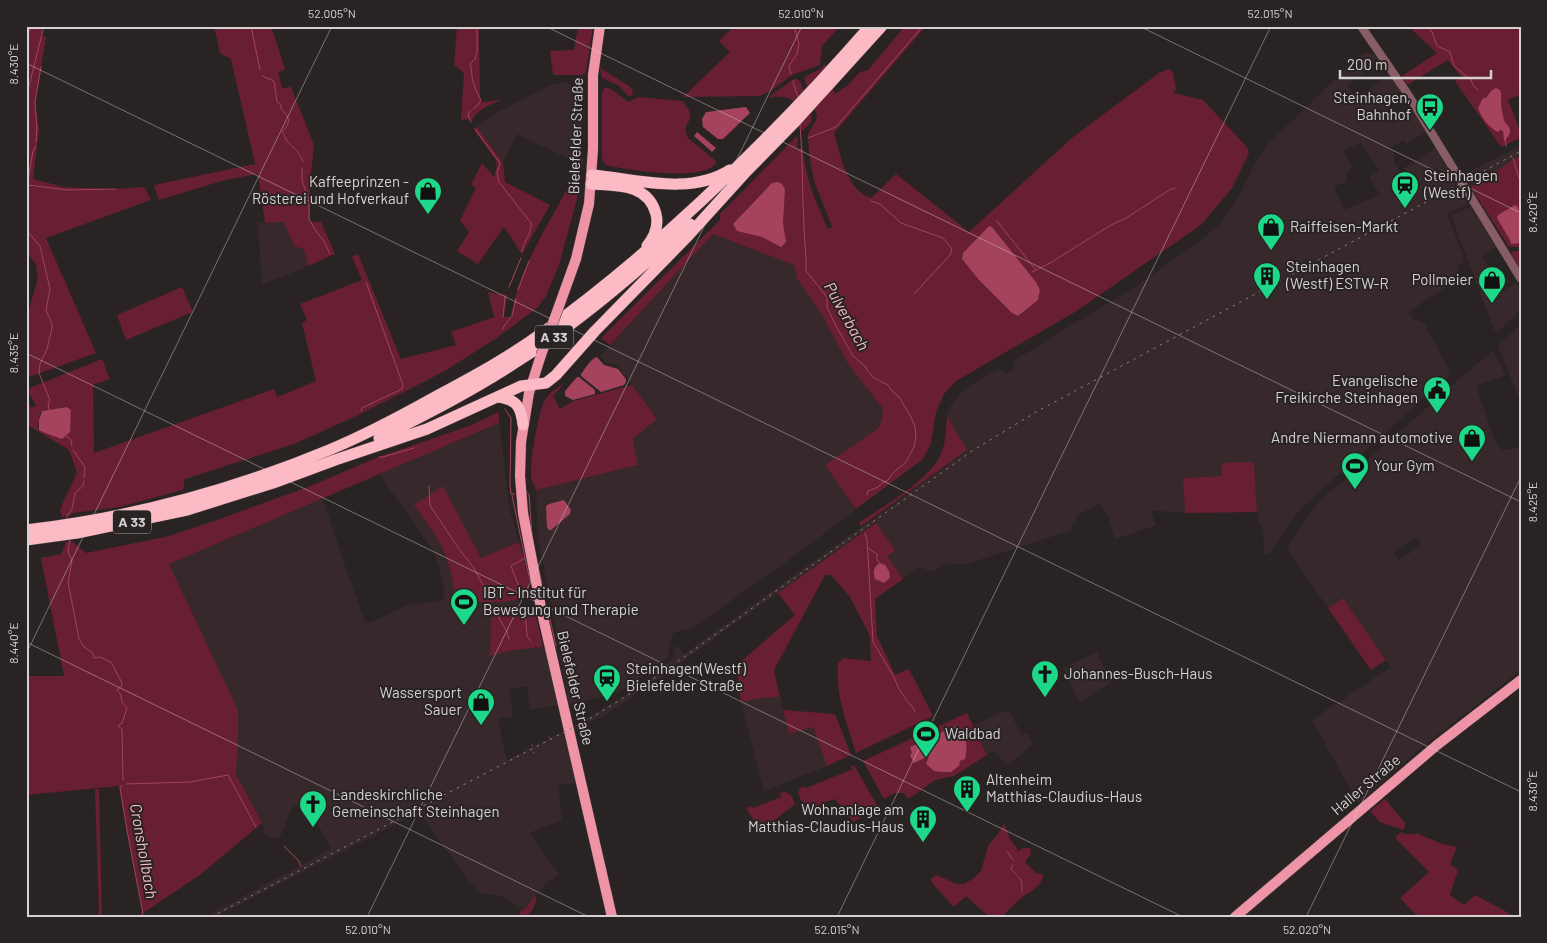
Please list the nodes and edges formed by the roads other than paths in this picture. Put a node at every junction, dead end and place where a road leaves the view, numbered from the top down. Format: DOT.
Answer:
graph roads {
  1 [pos="600,26"];
  2 [pos="870,26"];
  3 [pos="882,26"];
  4 [pos="1362,26"];
  5 [pos="832,77"];
  6 [pos="792,119"];
  7 [pos="755,151"];
  8 [pos="745,173"];
  9 [pos="591,179"];
  10 [pos="634,262"];
  11 [pos="1521,279"];
  12 [pos="532,385"];
  13 [pos="497,397"];
  14 [pos="523,426"];
  15 [pos="335,460"];
  16 [pos="76,528"];
  17 [pos="26,530"];
  18 [pos="57,531"];
  19 [pos="26,540"];
  20 [pos="1521,680"];
  21 [pos="612,917"];
  22 [pos="1234,917"];
  1 -- 9 [label="main road, Bielefelder Straße"];
  2 -- 5 [label="highway, A 33"];
  3 -- 5 [label="highway, A 33"];
  4 -- 11 [label="street"];
  5 -- 6 [label="highway, A 33"];
  6 -- 7 [label="highway, A 33"];
  6 -- 8 [label="highway, A 33"];
  7 -- 9 [label="highway"];
  7 -- 10 [label="highway, A 33"];
  8 -- 12 [label="highway"];
  8 -- 15 [label="highway, A 33"];
  9 -- 10 [label="highway"];
  9 -- 12 [label="main road, Bielefelder Straße, bridge"];
  10 -- 16 [label="highway, A 33"];
  12 -- 13 [label="highway"];
  12 -- 14 [label="main road, Bielefelder Straße"];
  13 -- 14 [label="highway"];
  13 -- 15 [label="highway"];
  14 -- 21 [label="main road, Bielefelder Straße"];
  15 -- 16 [label="highway, A 33"];
  16 -- 18 [label="highway, A 33"];
  17 -- 18 [label="highway, A 33"];
  18 -- 19 [label="highway, A 33"];
  20 -- 22 [label="main road, Haller Straße"];
}
